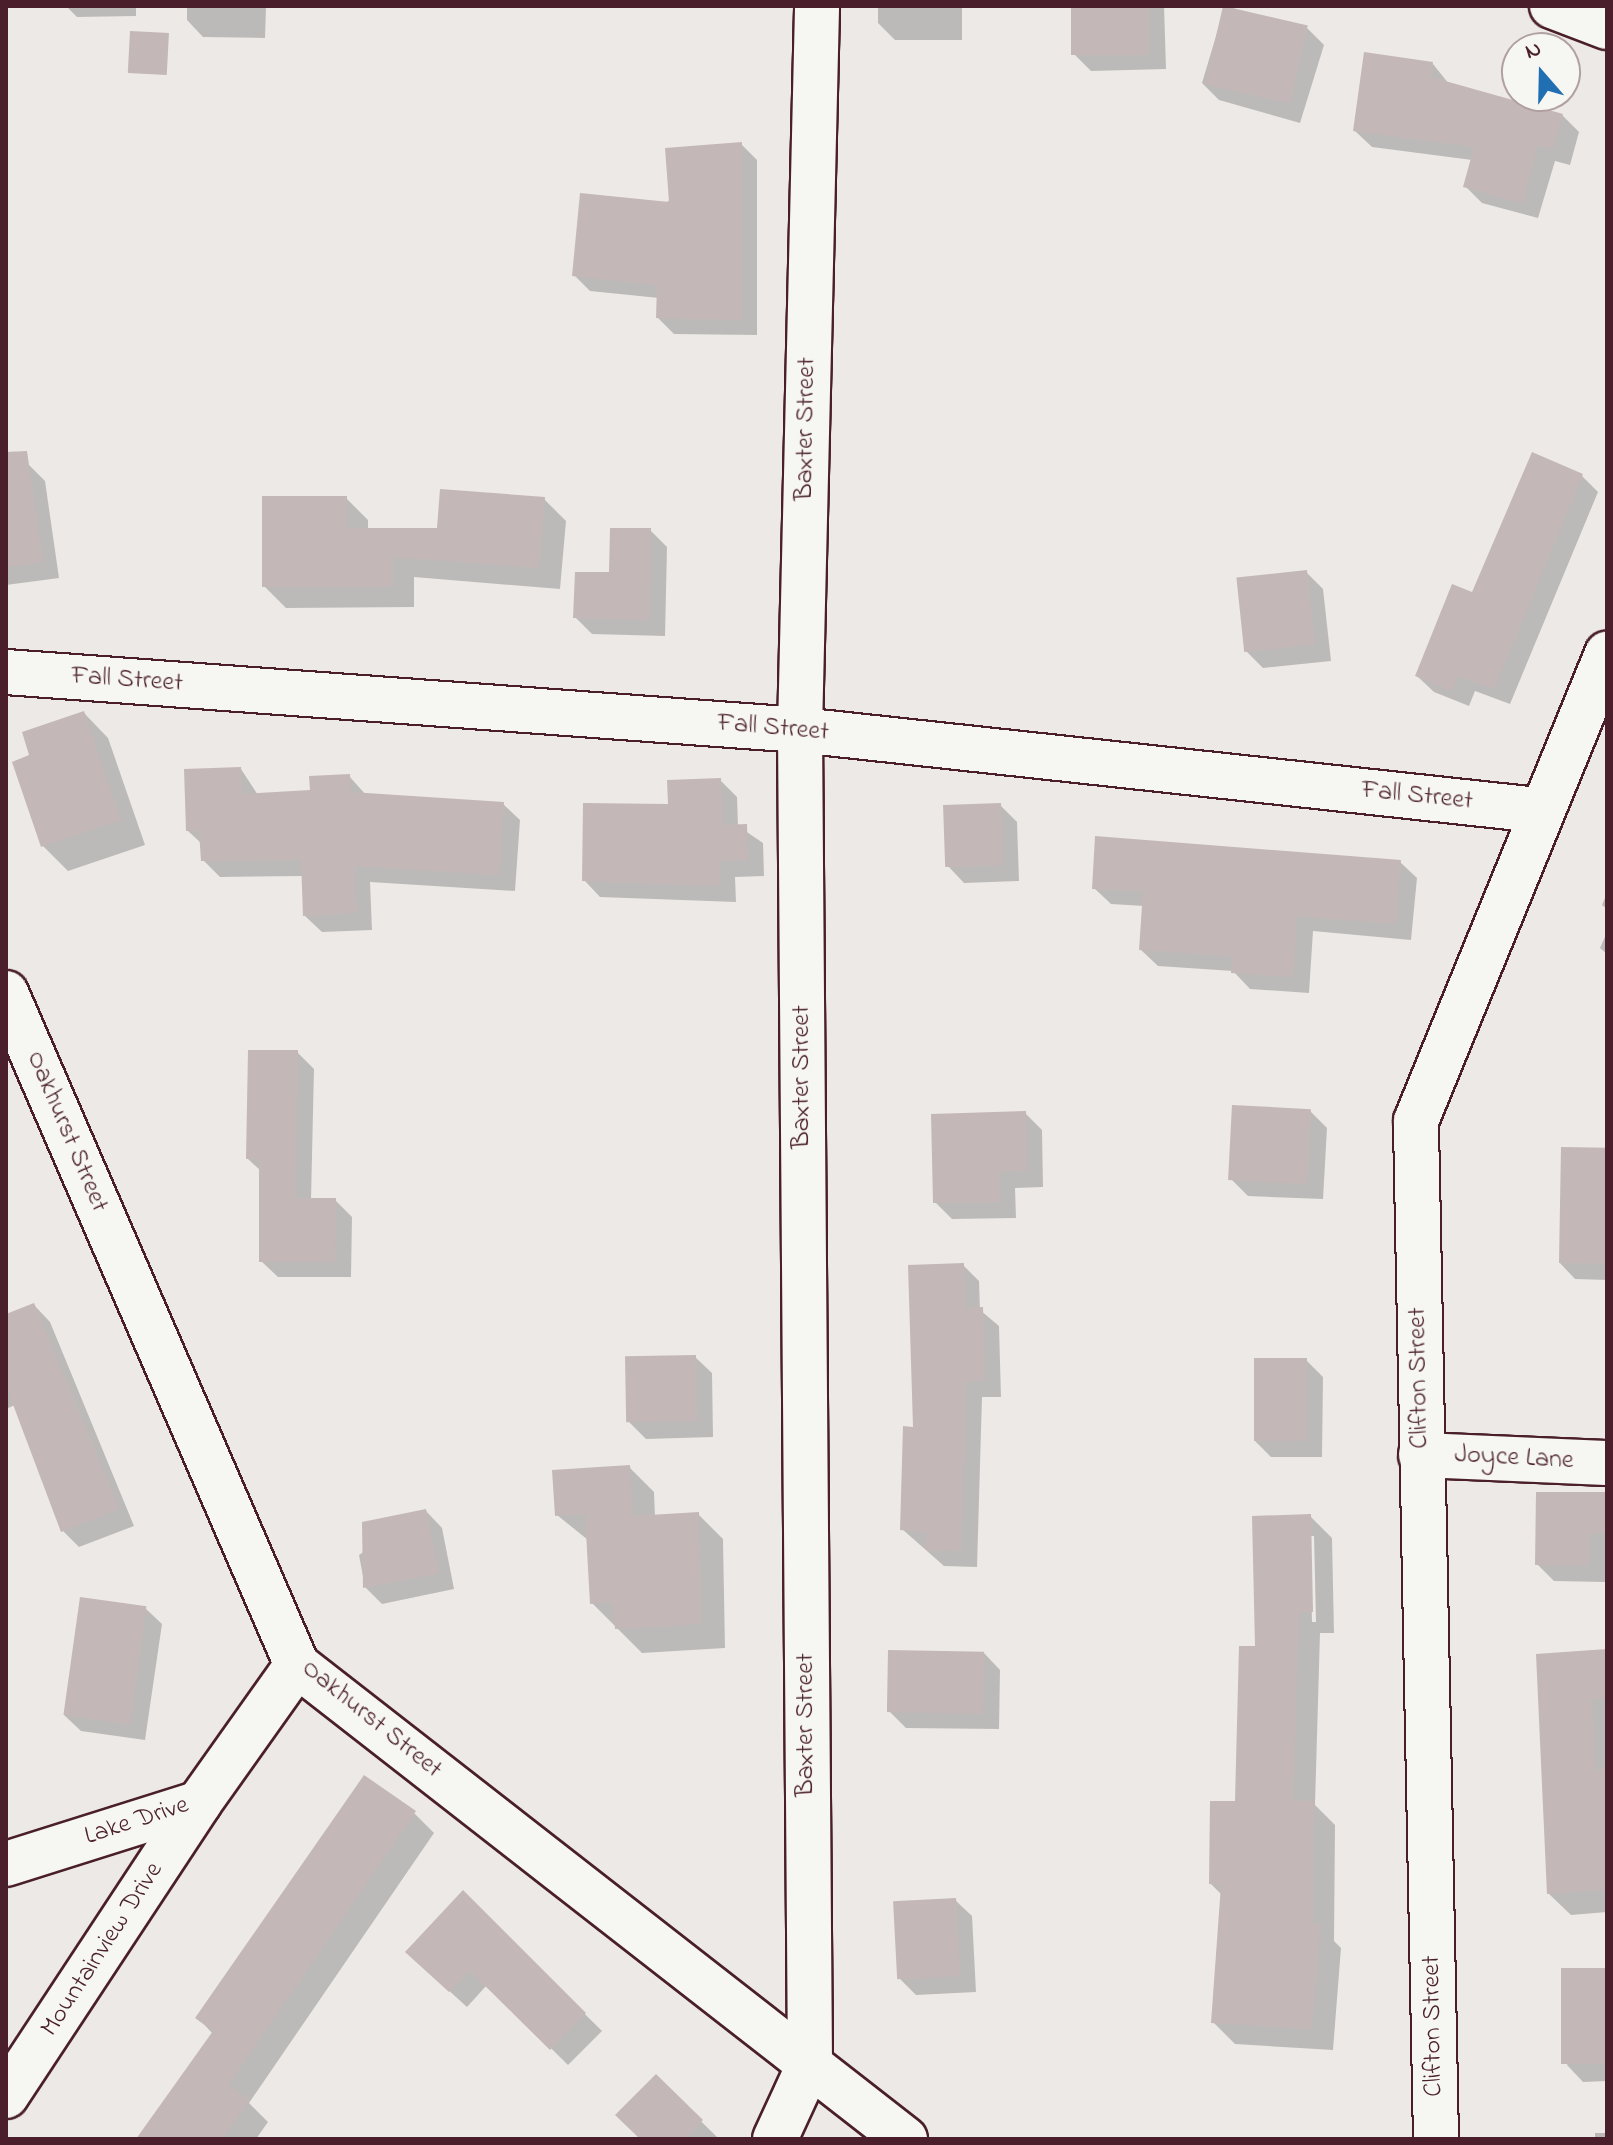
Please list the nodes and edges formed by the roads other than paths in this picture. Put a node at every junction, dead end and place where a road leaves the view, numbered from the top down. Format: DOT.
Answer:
graph roads {
  1 [pos="817,6"];
  2 [pos="1552,6"];
  3 [pos="1607,27"];
  4 [pos="1607,654"];
  5 [pos="6,672"];
  6 [pos="800,730"];
  7 [pos="1538,810"];
  8 [pos="6,993"];
  9 [pos="1421,1455"];
  10 [pos="1607,1463"];
  11 [pos="297,1665"];
  12 [pos="199,1803"];
  13 [pos="6,1864"];
  14 [pos="810,2063"];
  15 [pos="6,2096"];
  16 [pos="775,2139"];
  17 [pos="905,2139"];
  18 [pos="1436,2139"];
  1 -- 6 [label="street, Baxter Street"];
  2 -- 3 [label="street"];
  4 -- 7 [label="street, Clifton Street"];
  5 -- 6 [label="street, Fall Street"];
  6 -- 7 [label="street, Fall Street"];
  6 -- 14 [label="street, Baxter Street"];
  7 -- 9 [label="street, Clifton Street"];
  8 -- 11 [label="street, Oakhurst Street"];
  9 -- 10 [label="street, Joyce Lane"];
  9 -- 18 [label="street, Clifton Street"];
  11 -- 12 [label="street, Lake Drive"];
  11 -- 14 [label="street, Oakhurst Street"];
  12 -- 13 [label="street, Lake Drive"];
  12 -- 15 [label="street, Mountainview Drive"];
  14 -- 16 [label="street, Baxter Street"];
  14 -- 17 [label="street, Oakhurst Street"];
}
